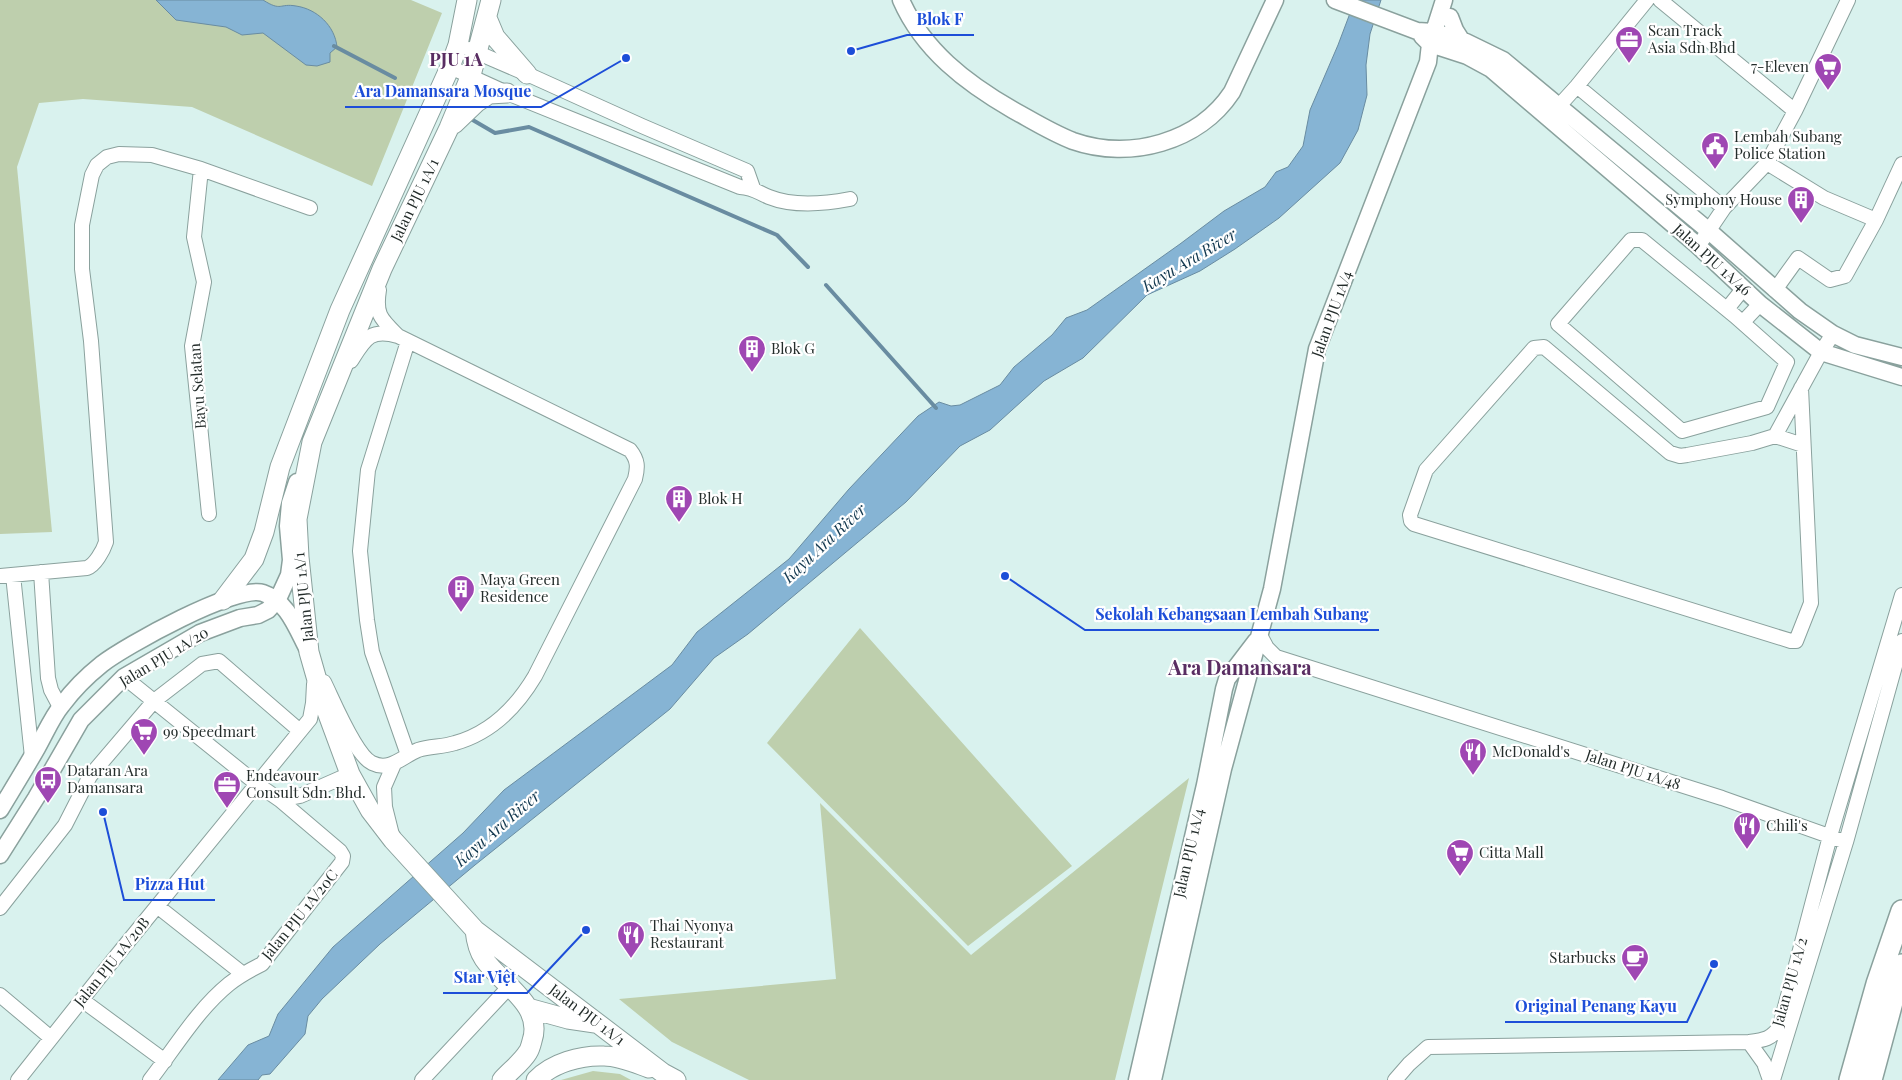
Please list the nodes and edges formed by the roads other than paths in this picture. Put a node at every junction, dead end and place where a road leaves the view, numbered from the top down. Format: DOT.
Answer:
graph roads {
  1 [pos="467,0"];
  2 [pos="901,0"];
  3 [pos="1275,0"];
  4 [pos="1335,0"];
  5 [pos="1444,0"];
  6 [pos="1456,0"];
  7 [pos="1647,0"];
  8 [pos="1660,0"];
  9 [pos="1848,0"];
  10 [pos="489,9"];
  11 [pos="1450,17"];
  12 [pos="1429,36"];
  13 [pos="1462,40"];
  14 [pos="458,45"];
  15 [pos="478,53"];
  16 [pos="450,67"];
  17 [pos="527,74"];
  18 [pos="471,75"];
  19 [pos="1577,86"];
  20 [pos="507,92"];
  21 [pos="1558,107"];
  22 [pos="1795,111"];
  23 [pos="450,128"];
  24 [pos="1767,163"];
  25 [pos="1902,164"];
  26 [pos="201,169"];
  27 [pos="754,188"];
  28 [pos="850,200"];
  29 [pos="310,208"];
  30 [pos="1724,208"];
  31 [pos="1876,220"];
  32 [pos="1709,231"];
  33 [pos="1697,245"];
  34 [pos="382,269"];
  35 [pos="1743,289"];
  36 [pos="1775,290"];
  37 [pos="1760,304"];
  38 [pos="1727,309"];
  39 [pos="1743,322"];
  40 [pos="1833,334"];
  41 [pos="403,338"];
  42 [pos="1821,352"];
  43 [pos="1902,357"];
  44 [pos="1902,377"];
  45 [pos="337,382"];
  46 [pos="1802,388"];
  47 [pos="1775,436"];
  48 [pos="312,442"];
  49 [pos="1803,445"];
  50 [pos="209,514"];
  51 [pos="41,572"];
  52 [pos="6,576"];
  53 [pos="1902,595"];
  54 [pos="278,599"];
  55 [pos="223,600"];
  56 [pos="1260,635"];
  57 [pos="1902,641"];
  58 [pos="309,652"];
  59 [pos="1276,657"];
  60 [pos="1252,666"];
  61 [pos="314,672"];
  62 [pos="124,677"];
  63 [pos="154,701"];
  64 [pos="60,707"];
  65 [pos="300,731"];
  66 [pos="408,755"];
  67 [pos="32,758"];
  68 [pos="394,764"];
  69 [pos="350,774"];
  70 [pos="257,784"];
  71 [pos="280,800"];
  72 [pos="0,810"];
  73 [pos="1830,836"];
  74 [pos="393,840"];
  75 [pos="1846,842"];
  76 [pos="0,855"];
  77 [pos="1,904"];
  78 [pos="157,906"];
  79 [pos="1902,911"];
  80 [pos="473,928"];
  81 [pos="1902,965"];
  82 [pos="243,974"];
  83 [pos="510,986"];
  84 [pos="0,996"];
  85 [pos="82,1000"];
  86 [pos="528,1008"];
  87 [pos="599,1024"];
  88 [pos="51,1038"];
  89 [pos="1749,1042"];
  90 [pos="165,1061"];
  91 [pos="669,1076"];
  92 [pos="18,1080"];
  93 [pos="150,1080"];
  94 [pos="422,1080"];
  95 [pos="502,1080"];
  96 [pos="536,1080"];
  97 [pos="1136,1080"];
  98 [pos="1153,1080"];
  99 [pos="1395,1080"];
  100 [pos="1771,1080"];
  101 [pos="1850,1080"];
  102 [pos="1870,1080"];
  1 -- 14 [label="main road, Jalan PJU 1A/1"];
  2 -- 3 [label="street"];
  4 -- 12 [label="street"];
  5 -- 12 [label="street"];
  6 -- 11 [label="street"];
  7 -- 19 [label="street"];
  8 -- 22 [label="street"];
  9 -- 22 [label="street"];
  10 -- 15 [label="main road, Jalan PJU 1A/1"];
  10 -- 17 [label="main road"];
  11 -- 12 [label="street"];
  11 -- 13 [label="street"];
  12 -- 13 [label="street, Jalan PJU 1A/46"];
  12 -- 33 [label="street, Jalan PJU 1A/46"];
  12 -- 56 [label="street, Jalan PJU 1A/4"];
  13 -- 21 [label="street, Jalan PJU 1A/46"];
  14 -- 15 [label="street"];
  14 -- 16 [label="main road, Jalan PJU 1A/1"];
  15 -- 17 [label="street"];
  15 -- 18 [label="main road, Jalan PJU 1A/1"];
  16 -- 18 [label="street"];
  16 -- 55 [label="main road, Jalan PJU 1A/1"];
  17 -- 27 [label="street"];
  18 -- 20 [label="street"];
  18 -- 23 [label="main road, Jalan PJU 1A/1"];
  19 -- 21 [label="street"];
  19 -- 30 [label="street"];
  20 -- 23 [label="main road"];
  20 -- 27 [label="street"];
  21 -- 32 [label="street, Jalan PJU 1A/46"];
  22 -- 24 [label="street"];
  23 -- 34 [label="main road, Jalan PJU 1A/1"];
  24 -- 30 [label="street"];
  24 -- 31 [label="street"];
  25 -- 31 [label="street"];
  26 -- 29 [label="street"];
  26 -- 50 [label="street, Bayu Selatan"];
  26 -- 51 [label="street"];
  27 -- 28 [label="street"];
  30 -- 32 [label="street"];
  31 -- 36 [label="street"];
  32 -- 33 [label="street"];
  32 -- 36 [label="street, Jalan PJU 1A/46"];
  33 -- 35 [label="street, Jalan PJU 1A/46"];
  34 -- 41 [label="street"];
  34 -- 45 [label="main road, Jalan PJU 1A/1"];
  35 -- 37 [label="street, Jalan PJU 1A/46"];
  35 -- 38 [label="street"];
  36 -- 40 [label="street, Jalan PJU 1A/46"];
  37 -- 39 [label="street"];
  37 -- 42 [label="street, Jalan PJU 1A/46"];
  38 -- 39 [label="street"];
  38 -- 39 [label="street"];
  40 -- 42 [label="street"];
  40 -- 43 [label="street, Jalan PJU 1A/46"];
  41 -- 45 [label="street"];
  41 -- 66 [label="street"];
  41 -- 66 [label="street"];
  42 -- 44 [label="street, Jalan PJU 1A/46"];
  42 -- 46 [label="street"];
  45 -- 48 [label="main road, Jalan PJU 1A/1"];
  46 -- 47 [label="street"];
  46 -- 49 [label="street"];
  47 -- 49 [label="street"];
  47 -- 49 [label="street"];
  48 -- 54 [label="street"];
  48 -- 58 [label="main road, Jalan PJU 1A/1"];
  51 -- 52 [label="street"];
  51 -- 64 [label="street"];
  52 -- 67 [label="street"];
  53 -- 73 [label="street, Jalan PJU 1A/2"];
  54 -- 55 [label="street, Jalan PJU 1A/20"];
  54 -- 58 [label="street"];
  54 -- 62 [label="street, Jalan PJU 1A/20"];
  55 -- 64 [label="street, Jalan PJU 1A/20"];
  56 -- 59 [label="street"];
  56 -- 60 [label="street, Jalan PJU 1A/4"];
  56 -- 97 [label="street, Jalan PJU 1A/4"];
  57 -- 75 [label="street, Jalan PJU 1A/2"];
  58 -- 61 [label="main road, Jalan PJU 1A/1"];
  58 -- 68 [label="street"];
  59 -- 60 [label="street"];
  59 -- 73 [label="street, Jalan PJU 1A/48"];
  60 -- 98 [label="street, Jalan PJU 1A/4"];
  61 -- 65 [label="street, Jalan PJU 1A/20B"];
  61 -- 69 [label="main road, Jalan PJU 1A/1"];
  62 -- 63 [label="street"];
  62 -- 76 [label="street, Jalan PJU 1A/20"];
  63 -- 65 [label="street"];
  63 -- 70 [label="street"];
  63 -- 77 [label="street"];
  64 -- 67 [label="street, Jalan PJU 1A/20"];
  65 -- 70 [label="street, Jalan PJU 1A/20B"];
  66 -- 68 [label="street"];
  67 -- 72 [label="street, Jalan PJU 1A/20"];
  68 -- 74 [label="street"];
  69 -- 71 [label="street"];
  69 -- 74 [label="main road, Jalan PJU 1A/1"];
  70 -- 71 [label="street"];
  70 -- 78 [label="street, Jalan PJU 1A/20B"];
  71 -- 82 [label="street, Jalan PJU 1A/20C"];
  73 -- 75 [label="street, Jalan PJU 1A/48"];
  73 -- 89 [label="street, Jalan PJU 1A/2"];
  74 -- 80 [label="main road, Jalan PJU 1A/1"];
  75 -- 100 [label="street, Jalan PJU 1A/2"];
  78 -- 82 [label="street"];
  78 -- 85 [label="street, Jalan PJU 1A/20B"];
  79 -- 101 [label="main road"];
  80 -- 83 [label="main road"];
  80 -- 87 [label="main road, Jalan PJU 1A/1"];
  81 -- 102 [label="main road"];
  82 -- 90 [label="street, Jalan PJU 1A/20C"];
  83 -- 86 [label="main road"];
  83 -- 94 [label="street"];
  84 -- 88 [label="street"];
  85 -- 88 [label="street, Jalan PJU 1A/20B"];
  85 -- 90 [label="street"];
  86 -- 87 [label="main road"];
  86 -- 95 [label="main road"];
  87 -- 91 [label="main road, Jalan PJU 1A/1"];
  88 -- 92 [label="street, Jalan PJU 1A/20B"];
  89 -- 99 [label="street, Jalan PJU 1A/2"];
  89 -- 100 [label="street"];
  90 -- 93 [label="street, Jalan PJU 1A/20C"];
  91 -- 96 [label="main road"];
}
